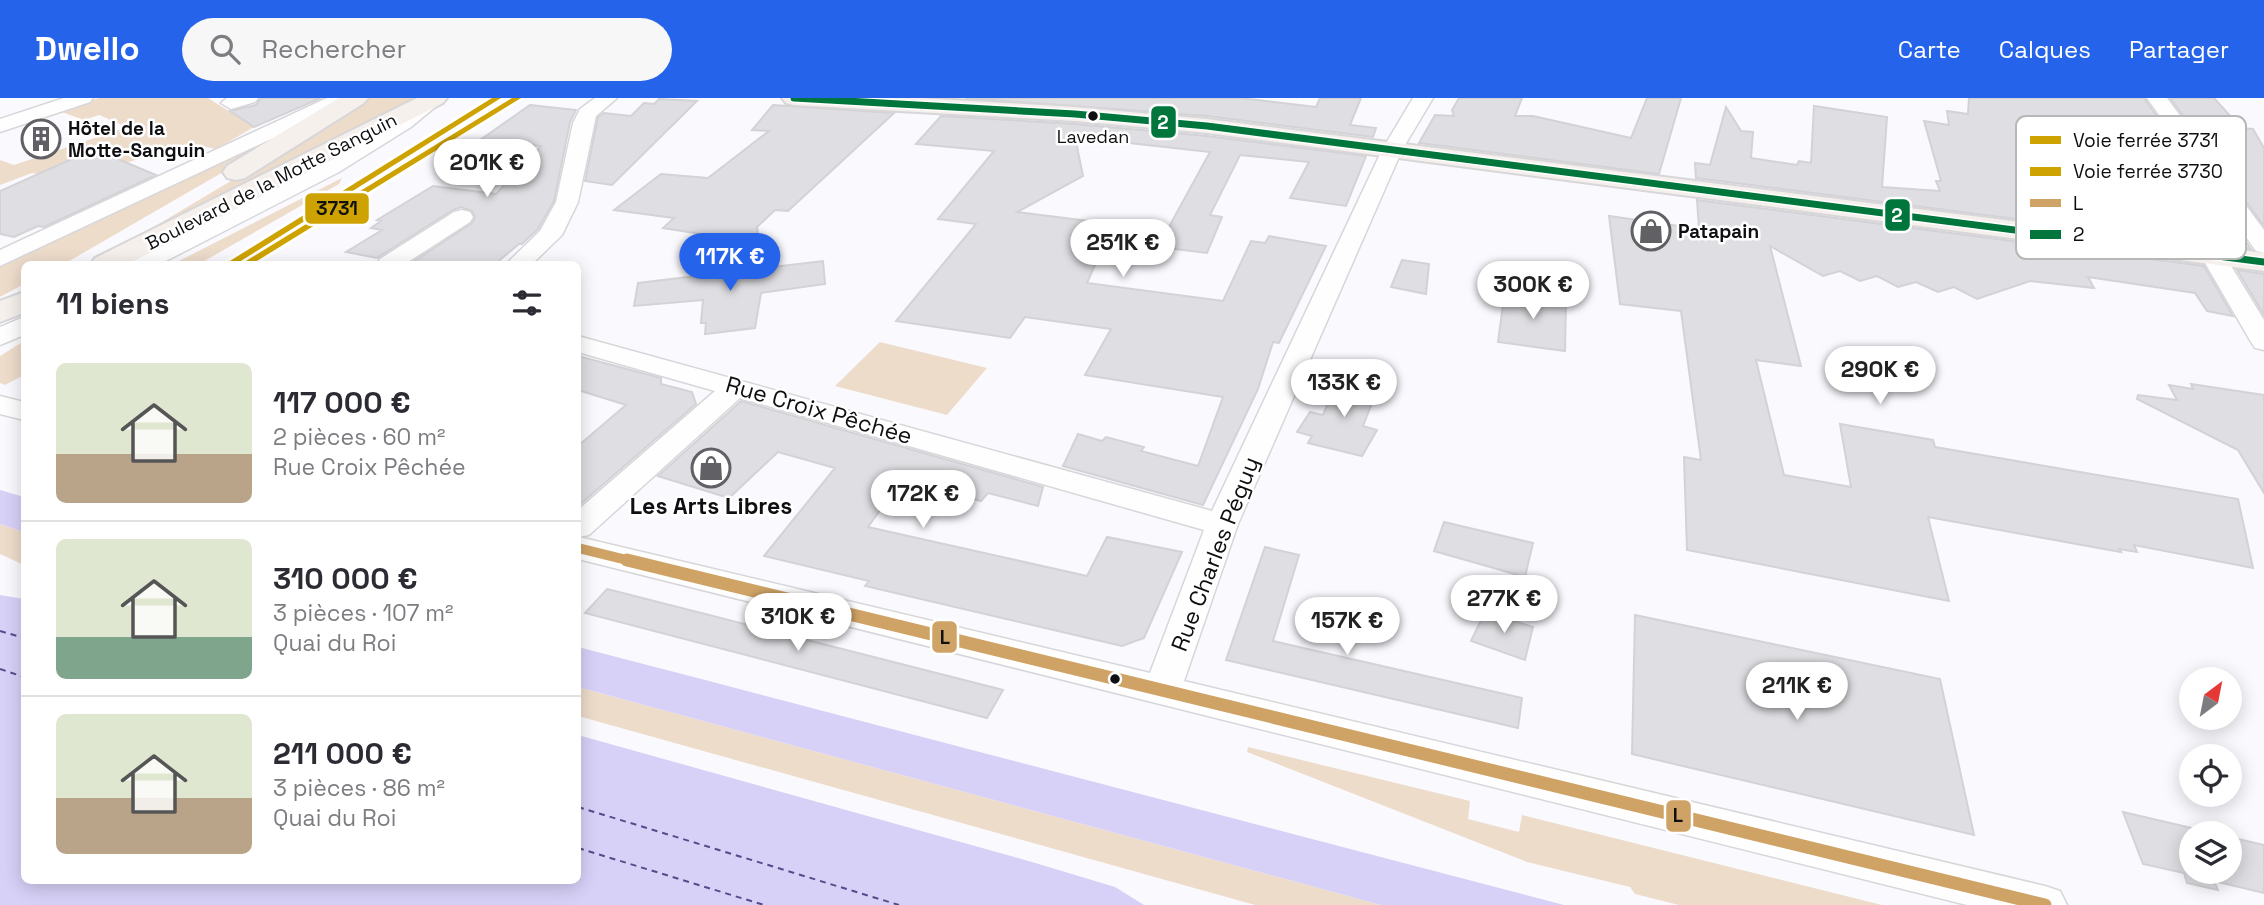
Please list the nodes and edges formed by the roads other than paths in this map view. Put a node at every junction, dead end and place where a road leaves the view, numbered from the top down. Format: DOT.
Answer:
graph roads {
  1 [pos="83,98"];
  2 [pos="343,98"];
  3 [pos="356,98"];
  4 [pos="436,98"];
  5 [pos="607,98"];
  6 [pos="794,98"];
  7 [pos="1423,98"];
  8 [pos="2157,98"];
  9 [pos="2170,116"];
  10 [pos="0,125"];
  11 [pos="1392,150"];
  12 [pos="462,218"];
  13 [pos="2246,221"];
  14 [pos="2016,231"];
  15 [pos="2264,246"];
  16 [pos="0,259"];
  17 [pos="2215,259"];
  18 [pos="2238,259"];
  19 [pos="96,261"];
  20 [pos="97,261"];
  21 [pos="148,261"];
  22 [pos="394,261"];
  23 [pos="521,261"];
  24 [pos="2264,262"];
  25 [pos="19,308"];
  26 [pos="0,337"];
  27 [pos="2264,342"];
  28 [pos="581,345"];
  29 [pos="736,387"];
  30 [pos="0,405"];
  31 [pos="21,410"];
  32 [pos="581,524"];
  33 [pos="1222,524"];
  34 [pos="581,549"];
  35 [pos="1162,692"];
  36 [pos="2045,905"];
  1 -- 10 [label="street"];
  2 -- 16 [label="street, Boulevard de la Motte Sanguin"];
  3 -- 19 [label="main road, Boulevard de la Motte Sanguin"];
  4 -- 20 [label="main road, Boulevard de la Motte Sanguin"];
  4 -- 21 [label="street, Boulevard de la Motte Sanguin"];
  5 -- 23 [label="street"];
  6 -- 11 [label="main road"];
  7 -- 11 [label="street, Rue Charles Péguy"];
  8 -- 9 [label="street"];
  11 -- 14 [label="main road"];
  11 -- 33 [label="street, Rue Charles Péguy"];
  12 -- 22 [label="street"];
  13 -- 15 [label="street"];
  17 -- 27 [label="street"];
  18 -- 24 [label="main road"];
  25 -- 26 [label="street"];
  28 -- 29 [label="street, Rue Croix Pêchée"];
  29 -- 32 [label="street"];
  29 -- 33 [label="street, Rue Croix Pêchée"];
  30 -- 31 [label="street"];
  33 -- 35 [label="street, Rue Charles Péguy"];
  34 -- 35 [label="street"];
  35 -- 36 [label="street"];
}
